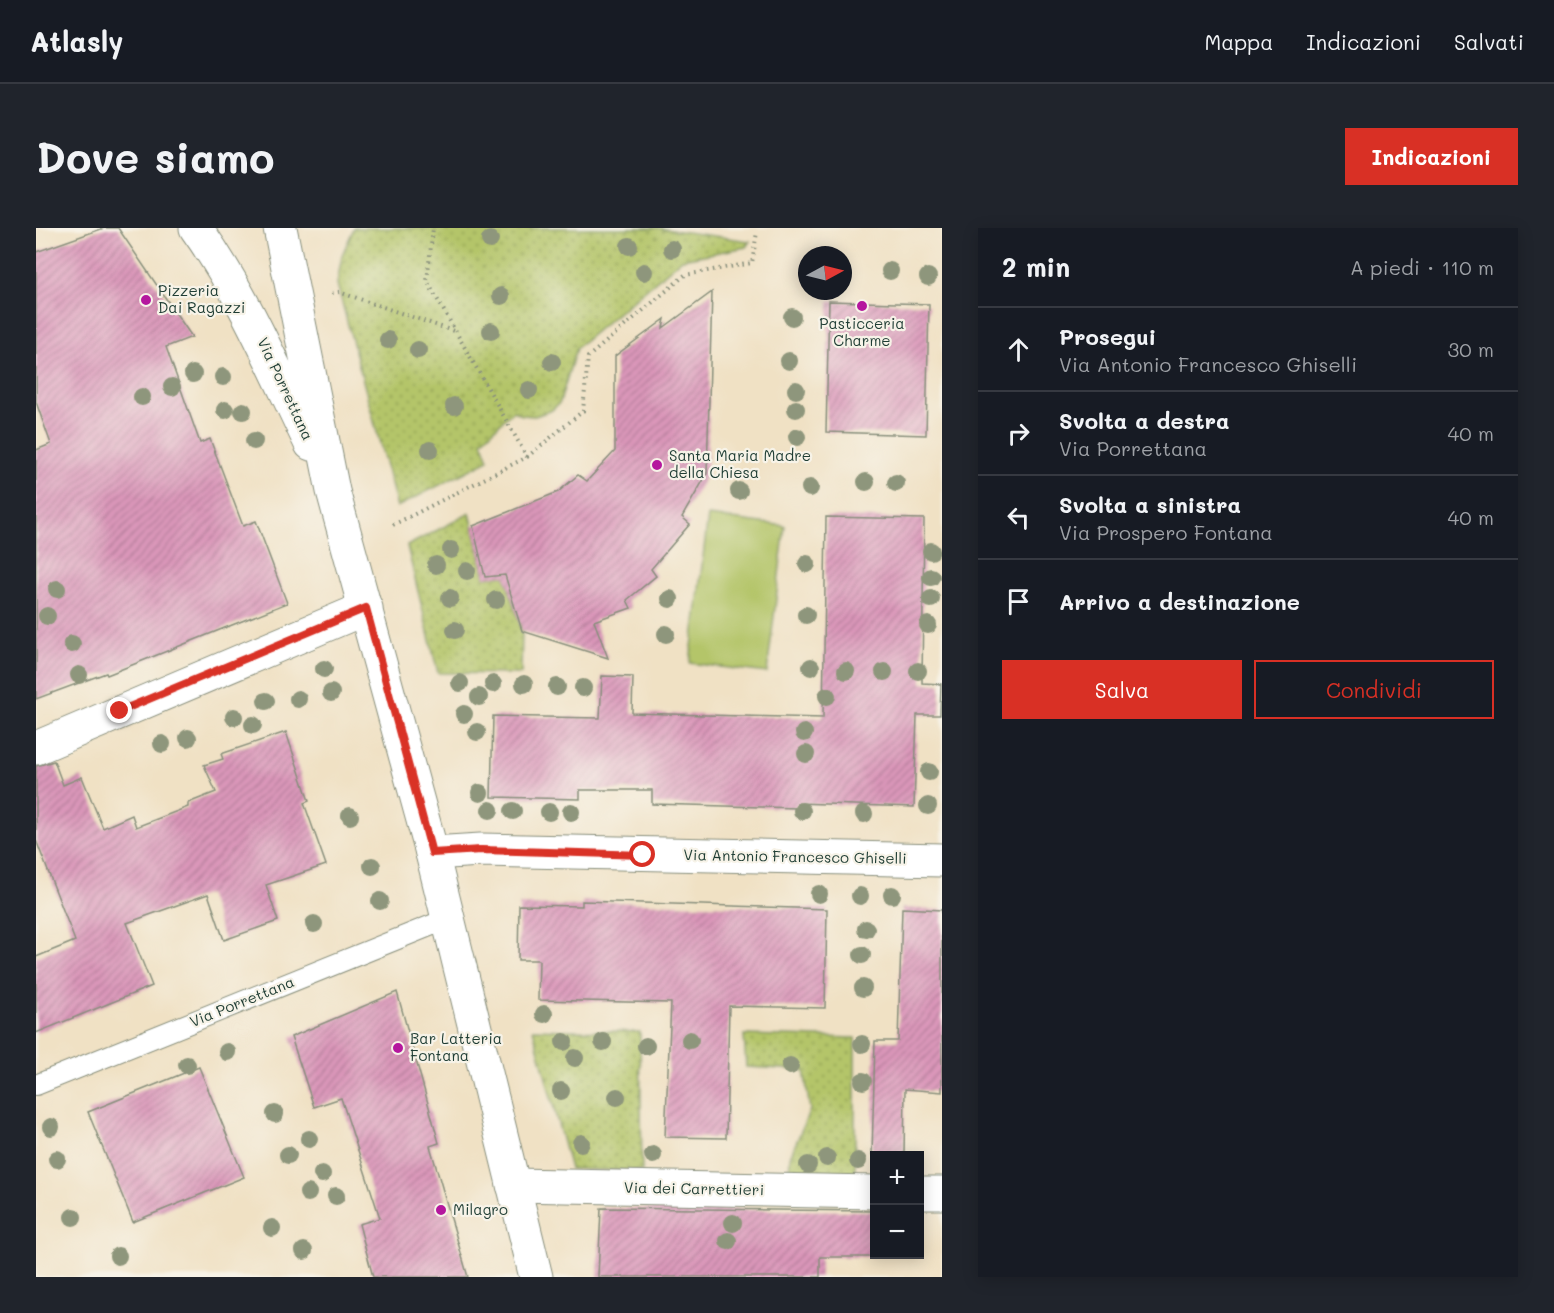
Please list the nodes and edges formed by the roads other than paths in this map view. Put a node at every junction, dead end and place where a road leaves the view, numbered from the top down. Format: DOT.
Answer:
graph roads {
  1 [pos="196,228"];
  2 [pos="280,228"];
  3 [pos="333,491"];
  4 [pos="366,608"];
  5 [pos="36,748"];
  6 [pos="432,853"];
  7 [pos="942,860"];
  8 [pos="447,919"];
  9 [pos="36,1085"];
  10 [pos="513,1185"];
  11 [pos="870,1192"];
  12 [pos="924,1193"];
  13 [pos="942,1193"];
  14 [pos="536,1277"];
  1 -- 3 [label="main road, Via Porrettana"];
  2 -- 3 [label="main road, Via Porrettana"];
  3 -- 4 [label="main road, Via Porrettana"];
  4 -- 5 [label="main road"];
  4 -- 6 [label="main road, Via Porrettana"];
  6 -- 7 [label="main road, Via Antonio Francesco Ghiselli"];
  6 -- 8 [label="main road, Via Porrettana"];
  8 -- 9 [label="lane, Via Porrettana"];
  8 -- 10 [label="main road, Via Porrettana"];
  10 -- 11 [label="main road, Via dei Carrettieri"];
  10 -- 14 [label="main road, Via Porrettana"];
  12 -- 13 [label="main road"];
}
